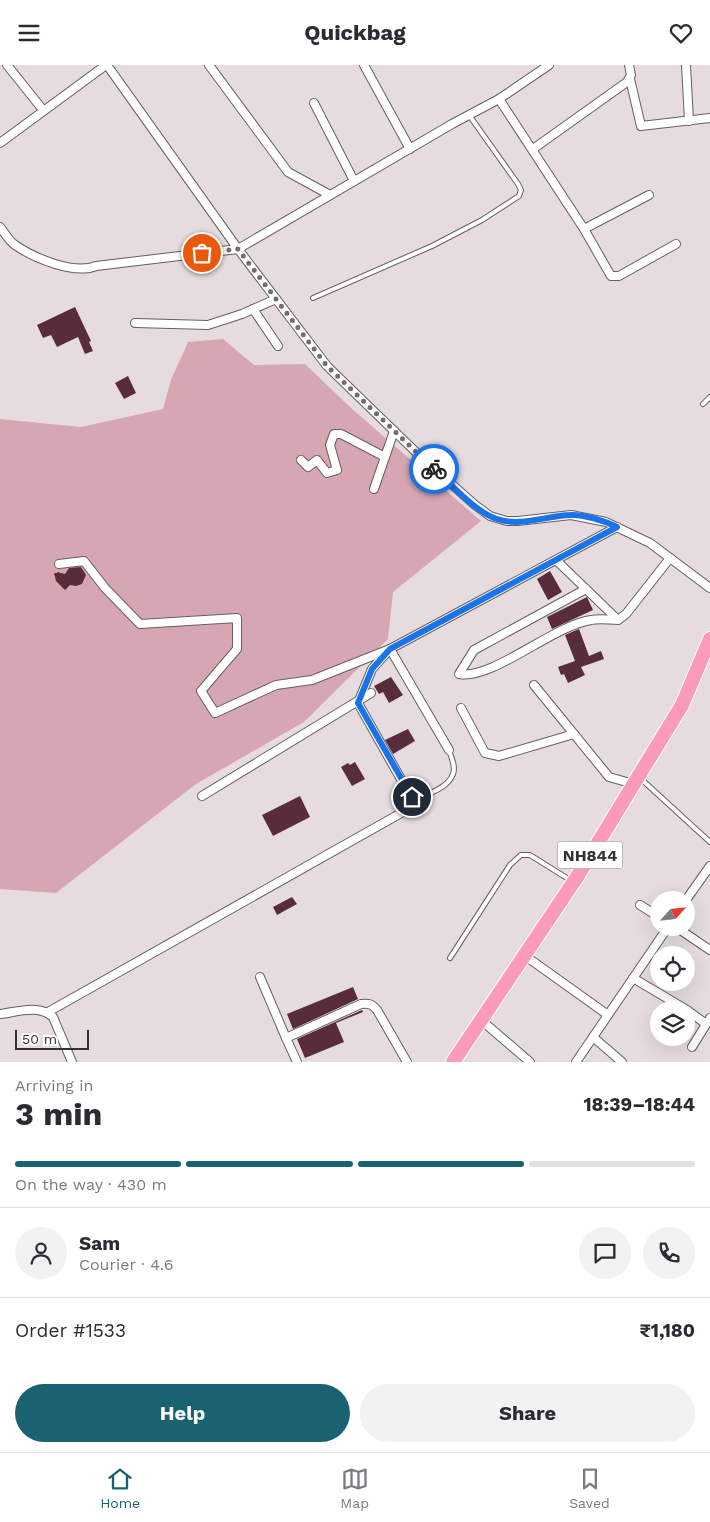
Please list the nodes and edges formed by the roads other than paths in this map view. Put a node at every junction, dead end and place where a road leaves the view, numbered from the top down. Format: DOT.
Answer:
graph roads {
  1 [pos="7,65"];
  2 [pos="106,65"];
  3 [pos="209,65"];
  4 [pos="364,65"];
  5 [pos="549,65"];
  6 [pos="628,65"];
  7 [pos="686,65"];
  8 [pos="630,79"];
  9 [pos="499,99"];
  10 [pos="314,103"];
  11 [pos="43,111"];
  12 [pos="468,115"];
  13 [pos="710,118"];
  14 [pos="689,121"];
  15 [pos="0,143"];
  16 [pos="410,149"];
  17 [pos="533,149"];
  18 [pos="354,181"];
  19 [pos="330,195"];
  20 [pos="649,195"];
  21 [pos="0,227"];
  22 [pos="584,229"];
  23 [pos="676,244"];
  24 [pos="238,249"];
  25 [pos="313,298"];
  26 [pos="276,299"];
  27 [pos="253,309"];
  28 [pos="135,323"];
  29 [pos="278,346"];
  30 [pos="710,397"];
  31 [pos="703,404"];
  32 [pos="394,431"];
  33 [pos="385,457"];
  34 [pos="301,460"];
  35 [pos="374,489"];
  36 [pos="617,527"];
  37 [pos="670,558"];
  38 [pos="556,560"];
  39 [pos="59,564"];
  40 [pos="710,588"];
  41 [pos="586,589"];
  42 [pos="618,621"];
  43 [pos="709,645"];
  44 [pos="390,649"];
  45 [pos="534,685"];
  46 [pos="371,693"];
  47 [pos="358,703"];
  48 [pos="461,708"];
  49 [pos="574,734"];
  50 [pos="449,750"];
  51 [pos="636,780"];
  52 [pos="202,796"];
  53 [pos="412,800"];
  54 [pos="710,842"];
  55 [pos="710,866"];
  56 [pos="573,882"];
  57 [pos="692,891"];
  58 [pos="640,905"];
  59 [pos="650,911"];
  60 [pos="662,936"];
  61 [pos="689,936"];
  62 [pos="710,950"];
  63 [pos="524,955"];
  64 [pos="450,958"];
  65 [pos="260,977"];
  66 [pos="633,978"];
  67 [pos="48,1012"];
  68 [pos="0,1014"];
  69 [pos="608,1015"];
  70 [pos="481,1020"];
  71 [pos="708,1021"];
  72 [pos="593,1037"];
  73 [pos="286,1038"];
  74 [pos="692,1047"];
  75 [pos="72,1062"];
  76 [pos="297,1062"];
  77 [pos="406,1062"];
  78 [pos="453,1062"];
  79 [pos="530,1062"];
  80 [pos="576,1062"];
  81 [pos="622,1062"];
  1 -- 11 [label="street"];
  2 -- 11 [label="street"];
  2 -- 24 [label="street"];
  3 -- 19 [label="street"];
  4 -- 16 [label="street"];
  5 -- 9 [label="street"];
  6 -- 8 [label="street"];
  7 -- 14 [label="street"];
  8 -- 14 [label="street"];
  8 -- 17 [label="street"];
  9 -- 12 [label="street"];
  9 -- 17 [label="street"];
  10 -- 18 [label="street"];
  11 -- 15 [label="street"];
  12 -- 16 [label="street"];
  12 -- 25 [label="lane"];
  13 -- 14 [label="street"];
  16 -- 18 [label="street"];
  17 -- 22 [label="street"];
  18 -- 19 [label="street"];
  19 -- 24 [label="street"];
  20 -- 22 [label="street"];
  21 -- 24 [label="street"];
  22 -- 23 [label="street"];
  24 -- 26 [label="street"];
  26 -- 27 [label="street"];
  26 -- 32 [label="street"];
  27 -- 28 [label="street"];
  27 -- 29 [label="street"];
  30 -- 31 [label="lane"];
  32 -- 33 [label="street"];
  32 -- 36 [label="street"];
  33 -- 34 [label="street"];
  33 -- 35 [label="street"];
  36 -- 37 [label="street"];
  36 -- 38 [label="street"];
  37 -- 40 [label="street"];
  37 -- 42 [label="street"];
  38 -- 41 [label="street"];
  38 -- 44 [label="street"];
  39 -- 44 [label="street"];
  41 -- 42 [label="street"];
  41 -- 42 [label="street"];
  43 -- 51 [label="highway, NH844"];
  44 -- 47 [label="street"];
  44 -- 50 [label="street"];
  45 -- 49 [label="street"];
  46 -- 47 [label="street"];
  47 -- 52 [label="street"];
  47 -- 53 [label="street"];
  48 -- 49 [label="street"];
  49 -- 51 [label="street"];
  50 -- 53 [label="lane"];
  51 -- 54 [label="lane"];
  51 -- 56 [label="highway, NH844"];
  53 -- 67 [label="street"];
  55 -- 57 [label="street"];
  56 -- 63 [label="highway, NH844"];
  56 -- 64 [label="lane"];
  58 -- 59 [label="street"];
  60 -- 66 [label="street"];
  61 -- 62 [label="street"];
  63 -- 69 [label="street"];
  63 -- 70 [label="highway, NH844"];
  65 -- 73 [label="street"];
  66 -- 69 [label="street"];
  66 -- 71 [label="street"];
  67 -- 68 [label="street"];
  67 -- 75 [label="street"];
  69 -- 72 [label="street"];
  70 -- 78 [label="highway, NH844"];
  70 -- 79 [label="street"];
  71 -- 74 [label="street"];
  72 -- 80 [label="street"];
  72 -- 81 [label="street"];
  73 -- 76 [label="street"];
  73 -- 77 [label="street"];
}
